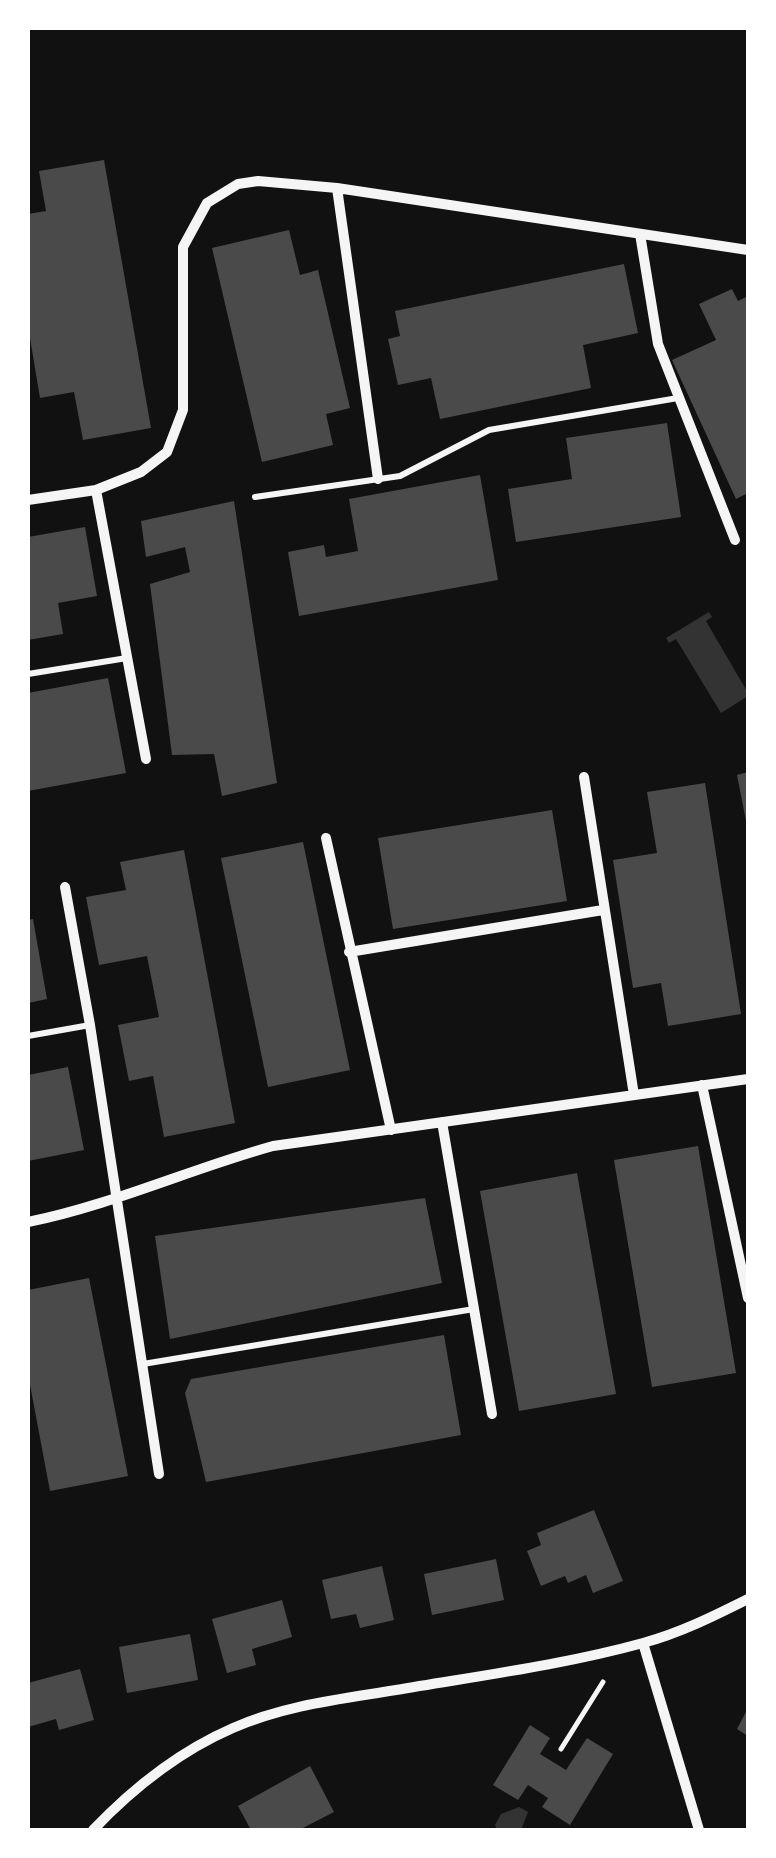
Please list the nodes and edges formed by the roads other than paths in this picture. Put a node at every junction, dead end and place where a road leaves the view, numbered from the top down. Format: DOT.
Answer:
graph roads {
  1 [pos="338,188"];
  2 [pos="640,234"];
  3 [pos="748,250"];
  4 [pos="678,398"];
  5 [pos="378,479"];
  6 [pos="96,490"];
  7 [pos="254,498"];
  8 [pos="28,500"];
  9 [pos="735,540"];
  10 [pos="127,658"];
  11 [pos="28,674"];
  12 [pos="146,759"];
  13 [pos="584,777"];
  14 [pos="326,838"];
  15 [pos="64,886"];
  16 [pos="603,910"];
  17 [pos="349,952"];
  18 [pos="90,1025"];
  19 [pos="28,1036"];
  20 [pos="748,1078"];
  21 [pos="702,1085"];
  22 [pos="634,1095"];
  23 [pos="442,1122"];
  24 [pos="392,1130"];
  25 [pos="115,1202"];
  26 [pos="28,1222"];
  27 [pos="744,1254"];
  28 [pos="748,1298"];
  29 [pos="474,1308"];
  30 [pos="141,1364"];
  31 [pos="492,1414"];
  32 [pos="160,1474"];
  33 [pos="748,1599"];
  34 [pos="643,1643"];
  35 [pos="93,1830"];
  36 [pos="699,1830"];
  1 -- 2 [label="street"];
  1 -- 5 [label="street"];
  1 -- 6 [label="street"];
  2 -- 3 [label="street"];
  2 -- 4 [label="street"];
  4 -- 5 [label="lane"];
  4 -- 9 [label="street"];
  5 -- 7 [label="lane"];
  6 -- 8 [label="street"];
  6 -- 10 [label="street"];
  10 -- 11 [label="lane"];
  10 -- 12 [label="street"];
  13 -- 16 [label="street"];
  14 -- 17 [label="street"];
  15 -- 18 [label="street"];
  16 -- 17 [label="street"];
  16 -- 22 [label="street"];
  17 -- 24 [label="street"];
  18 -- 19 [label="lane"];
  18 -- 25 [label="street"];
  20 -- 21 [label="street"];
  21 -- 22 [label="street"];
  21 -- 27 [label="street"];
  22 -- 23 [label="street"];
  23 -- 24 [label="street"];
  23 -- 29 [label="street"];
  24 -- 25 [label="street"];
  25 -- 26 [label="street"];
  25 -- 30 [label="street"];
  27 -- 28 [label="street"];
  29 -- 30 [label="lane"];
  29 -- 31 [label="street"];
  30 -- 32 [label="street"];
  33 -- 34 [label="street"];
  34 -- 35 [label="street"];
  34 -- 36 [label="street"];
}
